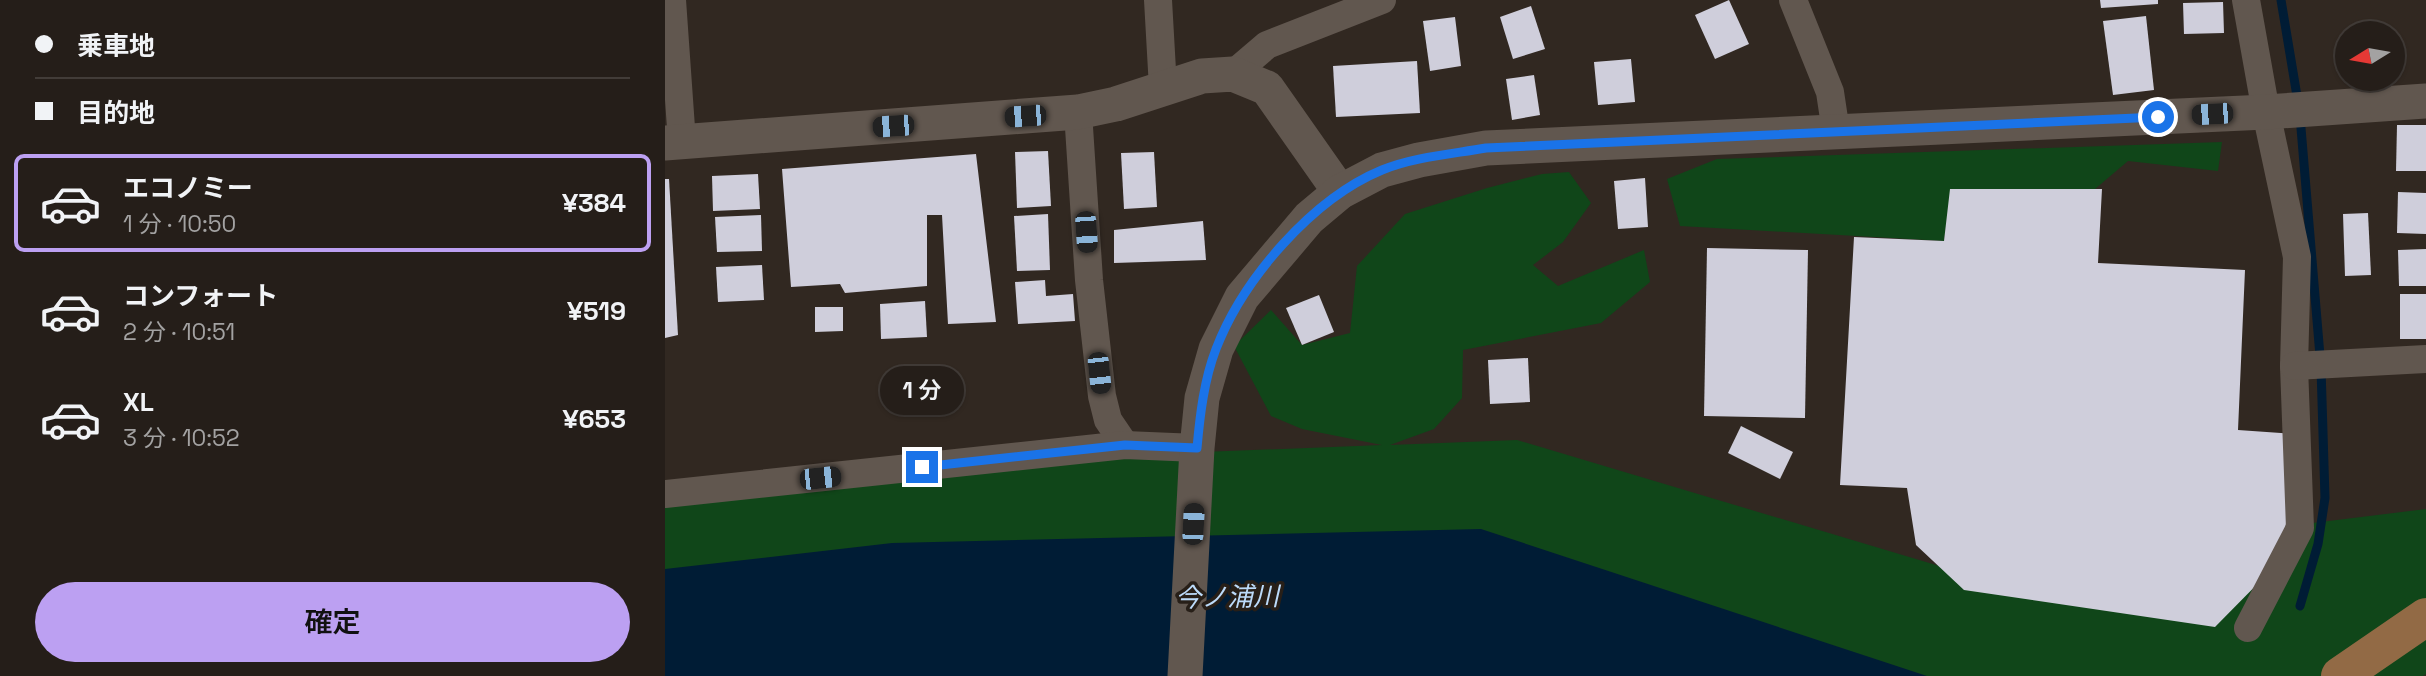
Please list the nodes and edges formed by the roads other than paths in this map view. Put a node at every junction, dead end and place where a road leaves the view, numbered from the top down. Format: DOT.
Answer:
graph roads {
  1 [pos="672,0"];
  2 [pos="1157,0"];
  3 [pos="1382,0"];
  4 [pos="1793,0"];
  5 [pos="2246,0"];
  6 [pos="1233,74"];
  7 [pos="1163,88"];
  8 [pos="2426,102"];
  9 [pos="2266,112"];
  10 [pos="1078,113"];
  11 [pos="1836,132"];
  12 [pos="674,143"];
  13 [pos="1340,192"];
  14 [pos="2426,359"];
  15 [pos="2294,366"];
  16 [pos="1125,445"];
  17 [pos="1197,448"];
  18 [pos="665,494"];
  19 [pos="2426,617"];
  20 [pos="2248,628"];
  21 [pos="1185,676"];
  22 [pos="2340,676"];
  1 -- 12 [label="street"];
  2 -- 7 [label="street"];
  3 -- 6 [label="street"];
  4 -- 11 [label="street"];
  5 -- 9 [label="street"];
  6 -- 7 [label="street"];
  6 -- 13 [label="street"];
  7 -- 10 [label="street"];
  8 -- 9 [label="street"];
  9 -- 11 [label="street"];
  9 -- 15 [label="street"];
  10 -- 12 [label="street"];
  10 -- 16 [label="street"];
  11 -- 13 [label="street"];
  13 -- 17 [label="street"];
  14 -- 15 [label="street"];
  15 -- 20 [label="street"];
  16 -- 17 [label="street"];
  16 -- 18 [label="street"];
  17 -- 21 [label="street"];
  19 -- 22 [label="main road"];
}
